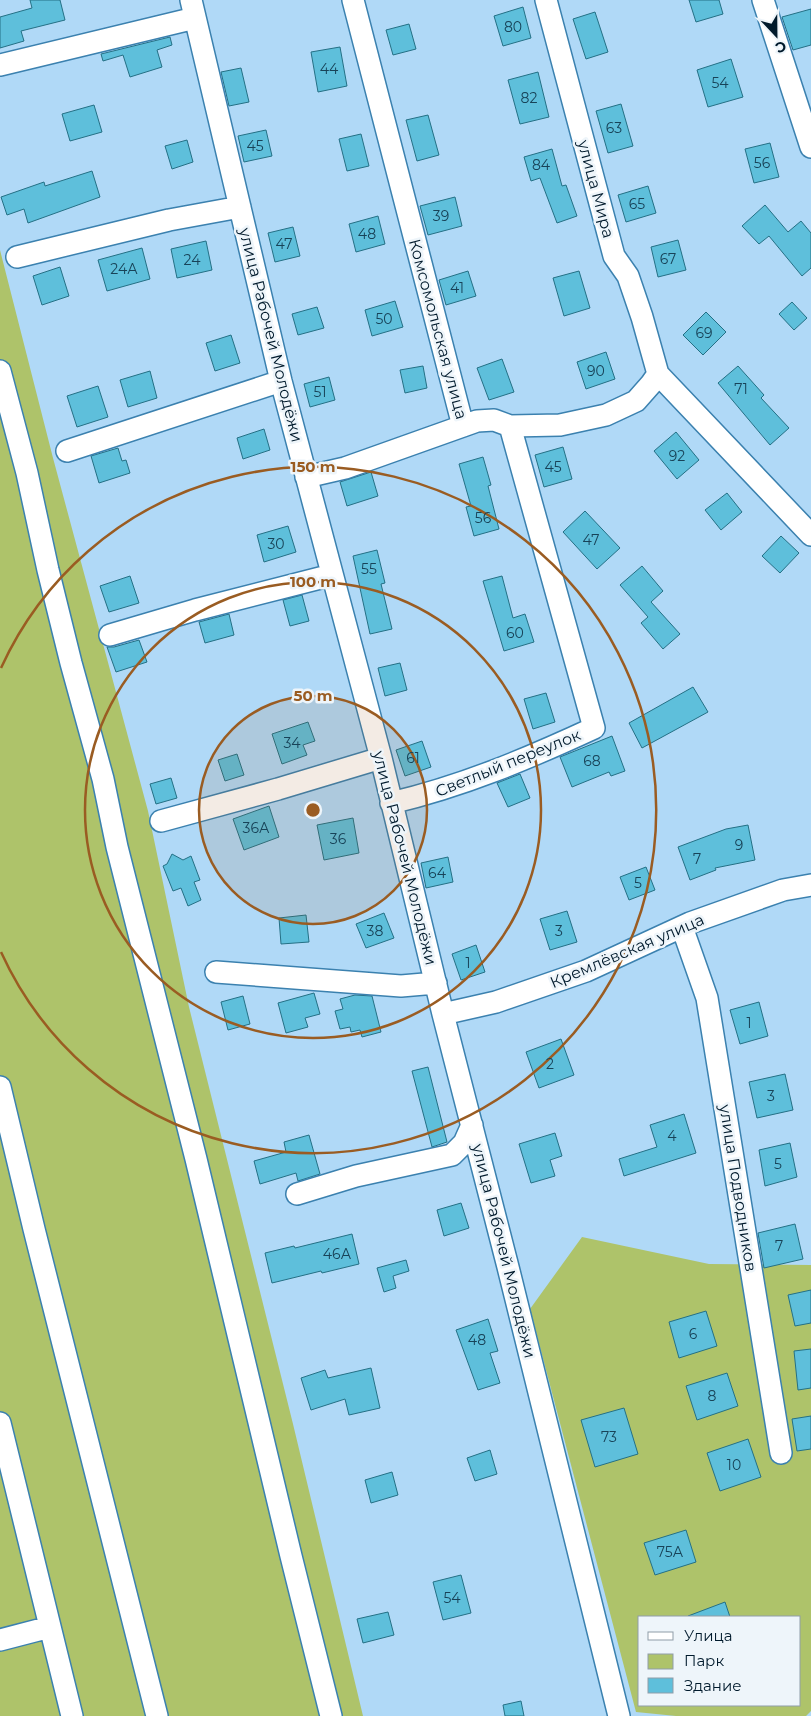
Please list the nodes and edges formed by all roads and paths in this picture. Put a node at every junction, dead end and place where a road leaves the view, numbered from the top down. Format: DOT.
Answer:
graph roads {
  1 [pos="353,0"];
  2 [pos="546,0"];
  3 [pos="764,0"];
  4 [pos="193,9"];
  5 [pos="0,65"];
  6 [pos="811,147"];
  7 [pos="240,208"];
  8 [pos="16,257"];
  9 [pos="0,370"];
  10 [pos="658,374"];
  11 [pos="281,381"];
  12 [pos="462,426"];
  13 [pos="510,426"];
  14 [pos="66,451"];
  15 [pos="306,477"];
  16 [pos="811,535"];
  17 [pos="332,575"];
  18 [pos="110,635"];
  19 [pos="381,758"];
  20 [pos="391,803"];
  21 [pos="161,821"];
  22 [pos="811,885"];
  23 [pos="682,927"];
  24 [pos="216,972"];
  25 [pos="436,983"];
  26 [pos="443,1014"];
  27 [pos="0,1087"];
  28 [pos="472,1125"];
  29 [pos="297,1194"];
  30 [pos="0,1423"];
  31 [pos="780,1453"];
  32 [pos="50,1627"];
  33 [pos="0,1640"];
  34 [pos="72,1716"];
  35 [pos="156,1716"];
  36 [pos="331,1716"];
  37 [pos="619,1716"];
  1 -- 12 [label="street, Комсомольская улица"];
  2 -- 10 [label="street, улица Мира"];
  3 -- 6 [label="street"];
  4 -- 5 [label="street"];
  4 -- 7 [label="street, улица Рабочей Молодёжи"];
  7 -- 8 [label="street"];
  7 -- 11 [label="street, улица Рабочей Молодёжи"];
  9 -- 36 [label="street"];
  10 -- 13 [label="street, Комсомольская улица"];
  10 -- 16 [label="street"];
  11 -- 14 [label="street"];
  11 -- 15 [label="street, улица Рабочей Молодёжи"];
  12 -- 13 [label="street, Комсомольская улица"];
  12 -- 15 [label="street"];
  13 -- 20 [label="street, Светлый переулок"];
  15 -- 17 [label="street, улица Рабочей Молодёжи"];
  17 -- 18 [label="street"];
  17 -- 19 [label="street, улица Рабочей Молодёжи"];
  19 -- 20 [label="street, улица Рабочей Молодёжи"];
  19 -- 21 [label="street"];
  20 -- 25 [label="street, улица Рабочей Молодёжи"];
  22 -- 23 [label="street, Кремлёвская улица"];
  23 -- 26 [label="street, Кремлёвская улица"];
  23 -- 31 [label="street, улица Подводников"];
  24 -- 25 [label="street"];
  25 -- 26 [label="street, улица Рабочей Молодёжи"];
  26 -- 28 [label="street, улица Рабочей Молодёжи"];
  27 -- 35 [label="street"];
  28 -- 29 [label="street"];
  28 -- 37 [label="street, улица Рабочей Молодёжи"];
  30 -- 32 [label="street"];
  32 -- 33 [label="street"];
  32 -- 34 [label="street"];
}
